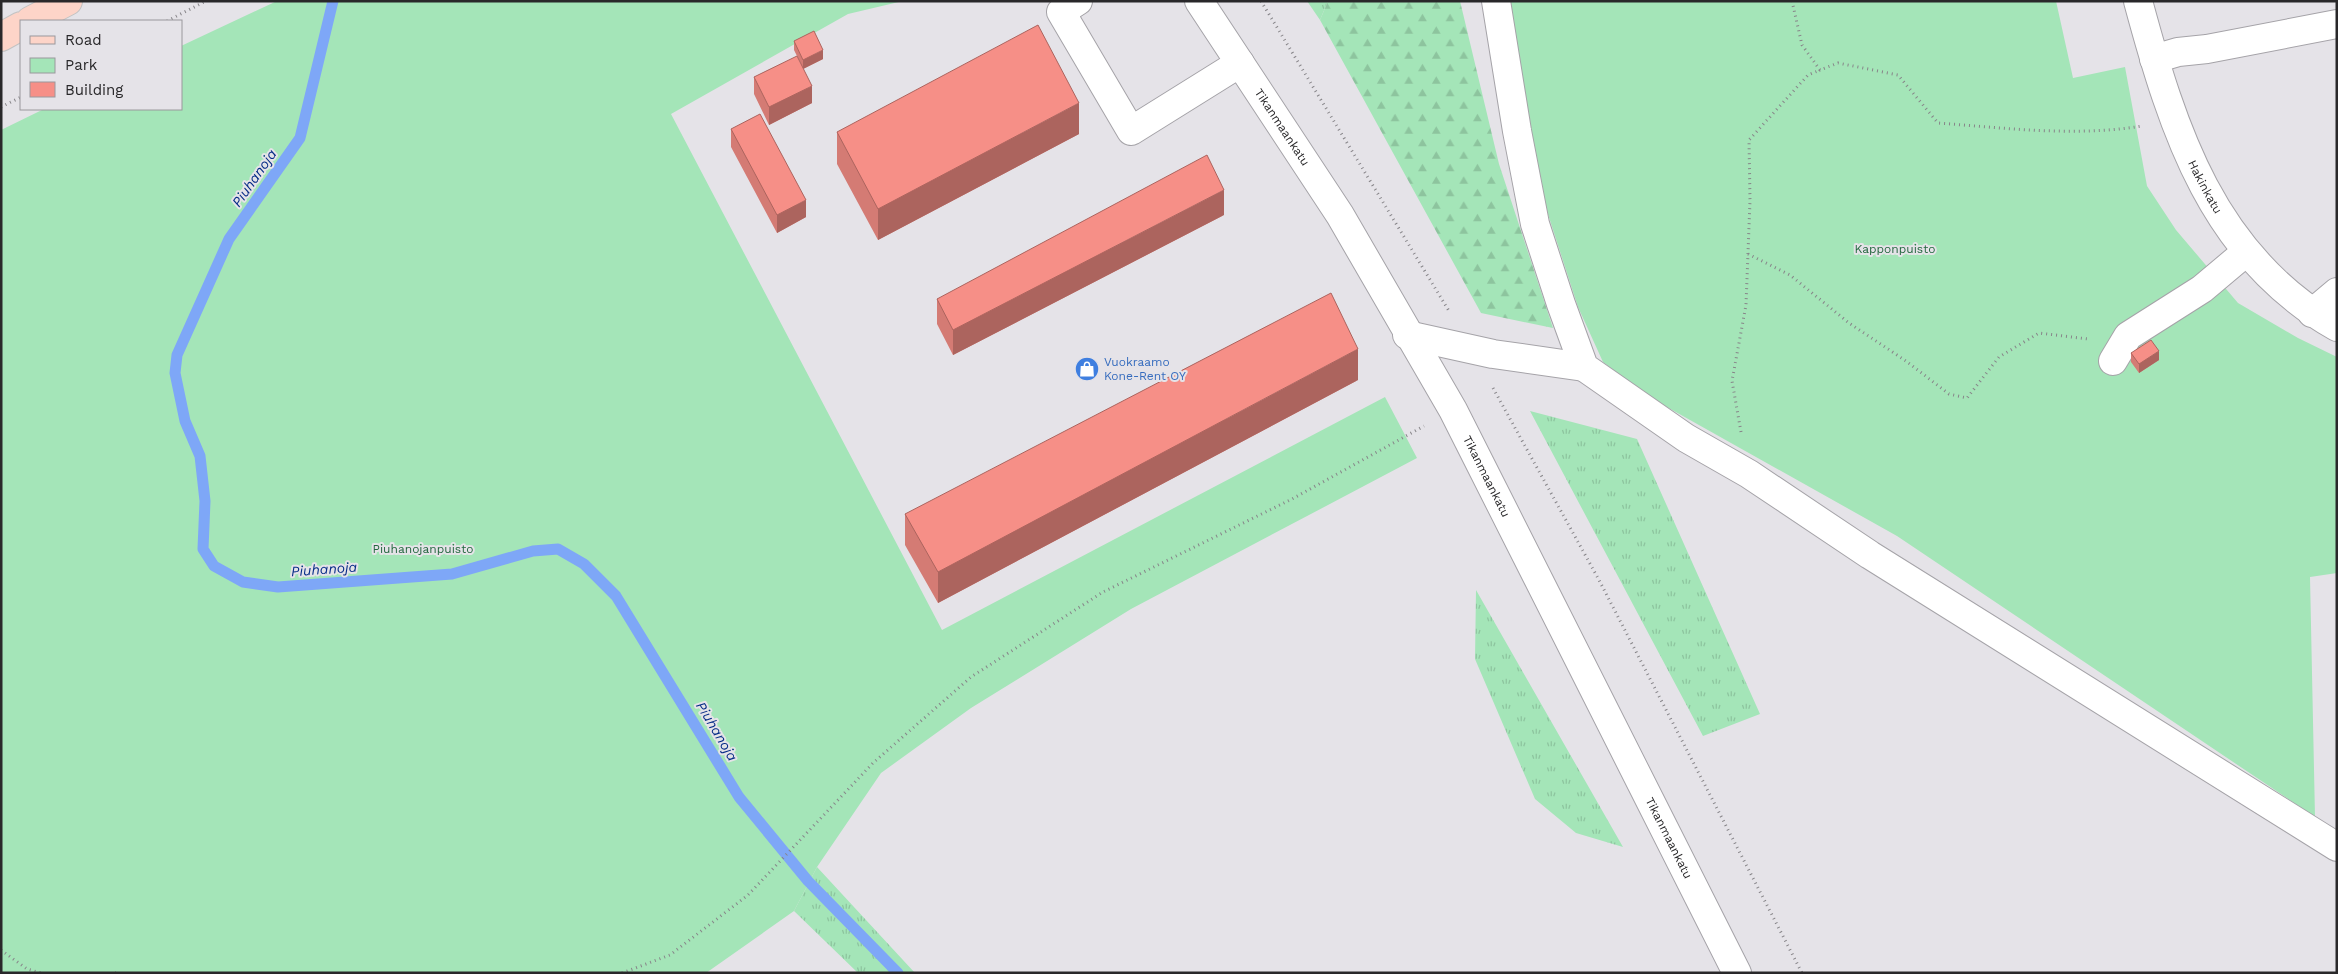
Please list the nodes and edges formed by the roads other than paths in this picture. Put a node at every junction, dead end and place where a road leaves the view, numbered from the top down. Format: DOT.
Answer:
graph roads {
  1 [pos="68,1"];
  2 [pos="1078,1"];
  3 [pos="1199,1"];
  4 [pos="1496,1"];
  5 [pos="2138,1"];
  6 [pos="32,20"];
  7 [pos="2337,24"];
  8 [pos="20,27"];
  9 [pos="1,37"];
  10 [pos="2154,59"];
  11 [pos="1240,63"];
  12 [pos="2246,252"];
  13 [pos="2337,292"];
  14 [pos="2312,313"];
  15 [pos="2337,327"];
  16 [pos="1408,335"];
  17 [pos="2118,352"];
  18 [pos="1584,367"];
  19 [pos="2337,847"];
  20 [pos="1737,973"];
  1 -- 6 [label="main road"];
  2 -- 11 [label="street"];
  3 -- 11 [label="street, Tikanmaankatu"];
  4 -- 18 [label="street"];
  5 -- 10 [label="street, Hakinkatu"];
  7 -- 10 [label="street"];
  8 -- 9 [label="main road"];
  10 -- 12 [label="street, Hakinkatu"];
  11 -- 16 [label="street, Tikanmaankatu"];
  12 -- 14 [label="street, Hakinkatu"];
  12 -- 17 [label="street"];
  13 -- 14 [label="street"];
  14 -- 15 [label="street, Hakinkatu"];
  16 -- 18 [label="street"];
  16 -- 20 [label="street, Tikanmaankatu"];
  18 -- 19 [label="street"];
}
